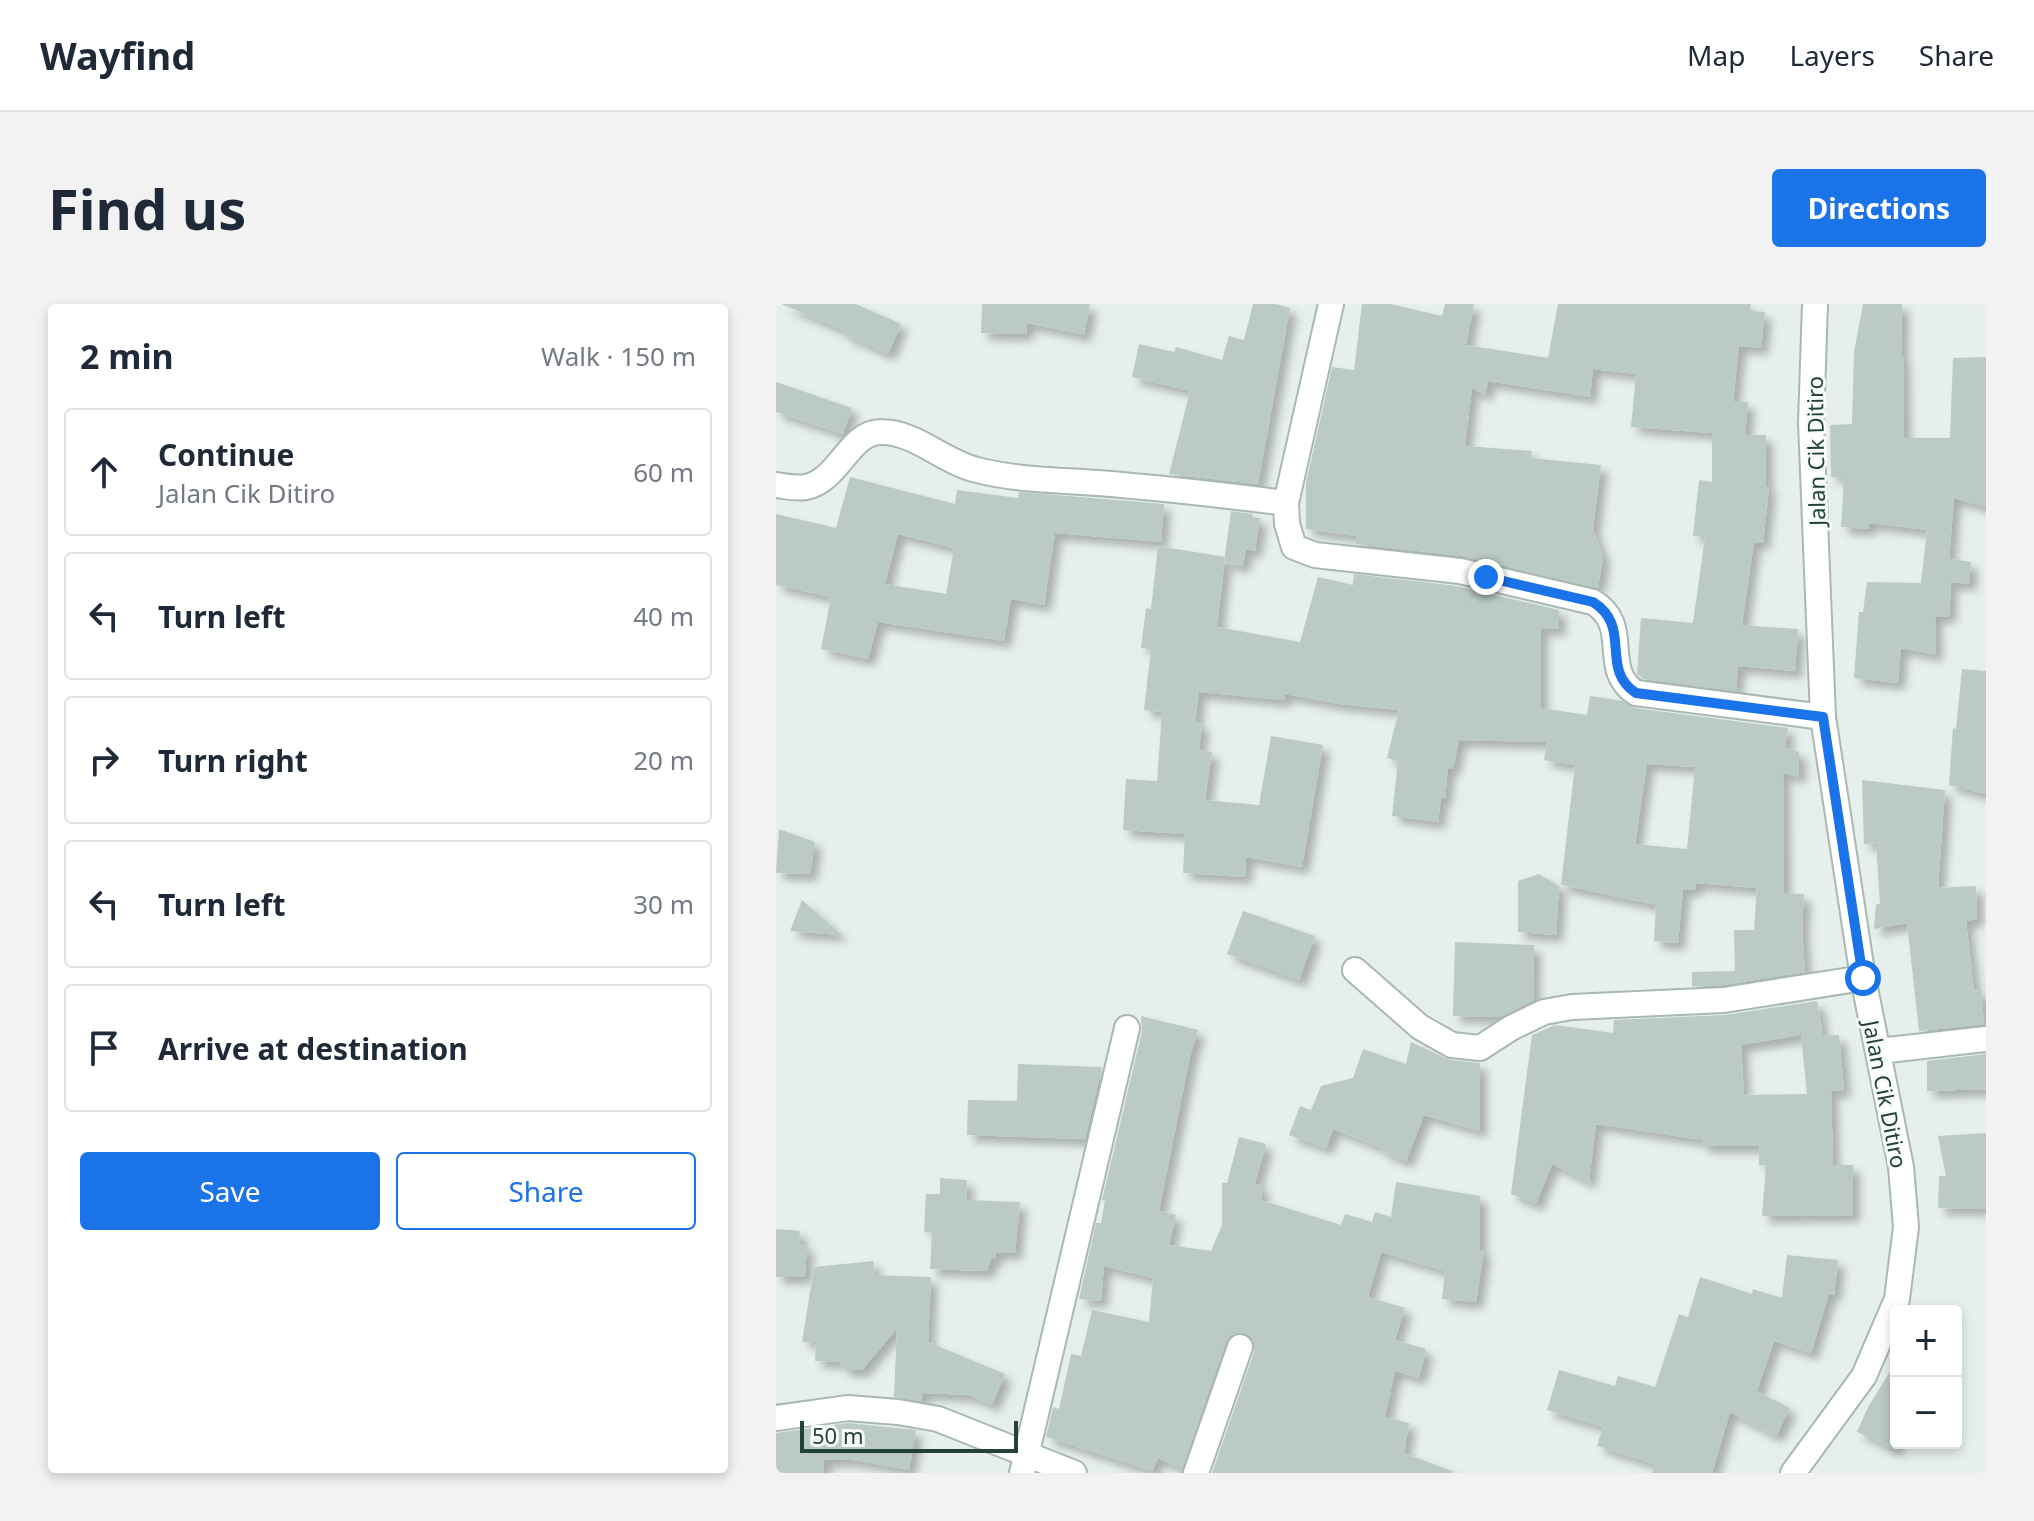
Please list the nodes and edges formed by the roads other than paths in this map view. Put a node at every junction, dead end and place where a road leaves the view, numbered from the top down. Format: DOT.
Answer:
graph roads {
  1 [pos="1331,304"];
  2 [pos="1815,304"];
  3 [pos="776,485"];
  4 [pos="1286,503"];
  5 [pos="1823,717"];
  6 [pos="1355,970"];
  7 [pos="1863,978"];
  8 [pos="1127,1028"];
  9 [pos="1986,1039"];
  10 [pos="1879,1051"];
  11 [pos="1240,1347"];
  12 [pos="776,1418"];
  13 [pos="1023,1464"];
  14 [pos="1074,1473"];
  15 [pos="1196,1473"];
  16 [pos="1793,1473"];
  1 -- 4 [label="street"];
  2 -- 5 [label="street, Jalan Cik Ditiro"];
  3 -- 4 [label="street"];
  4 -- 5 [label="street"];
  5 -- 7 [label="street, Jalan Cik Ditiro"];
  6 -- 7 [label="street"];
  7 -- 10 [label="street, Jalan Cik Ditiro"];
  8 -- 13 [label="street"];
  9 -- 10 [label="street"];
  10 -- 16 [label="street, Jalan Cik Ditiro"];
  11 -- 15 [label="street"];
  12 -- 13 [label="street"];
  13 -- 14 [label="street"];
}
